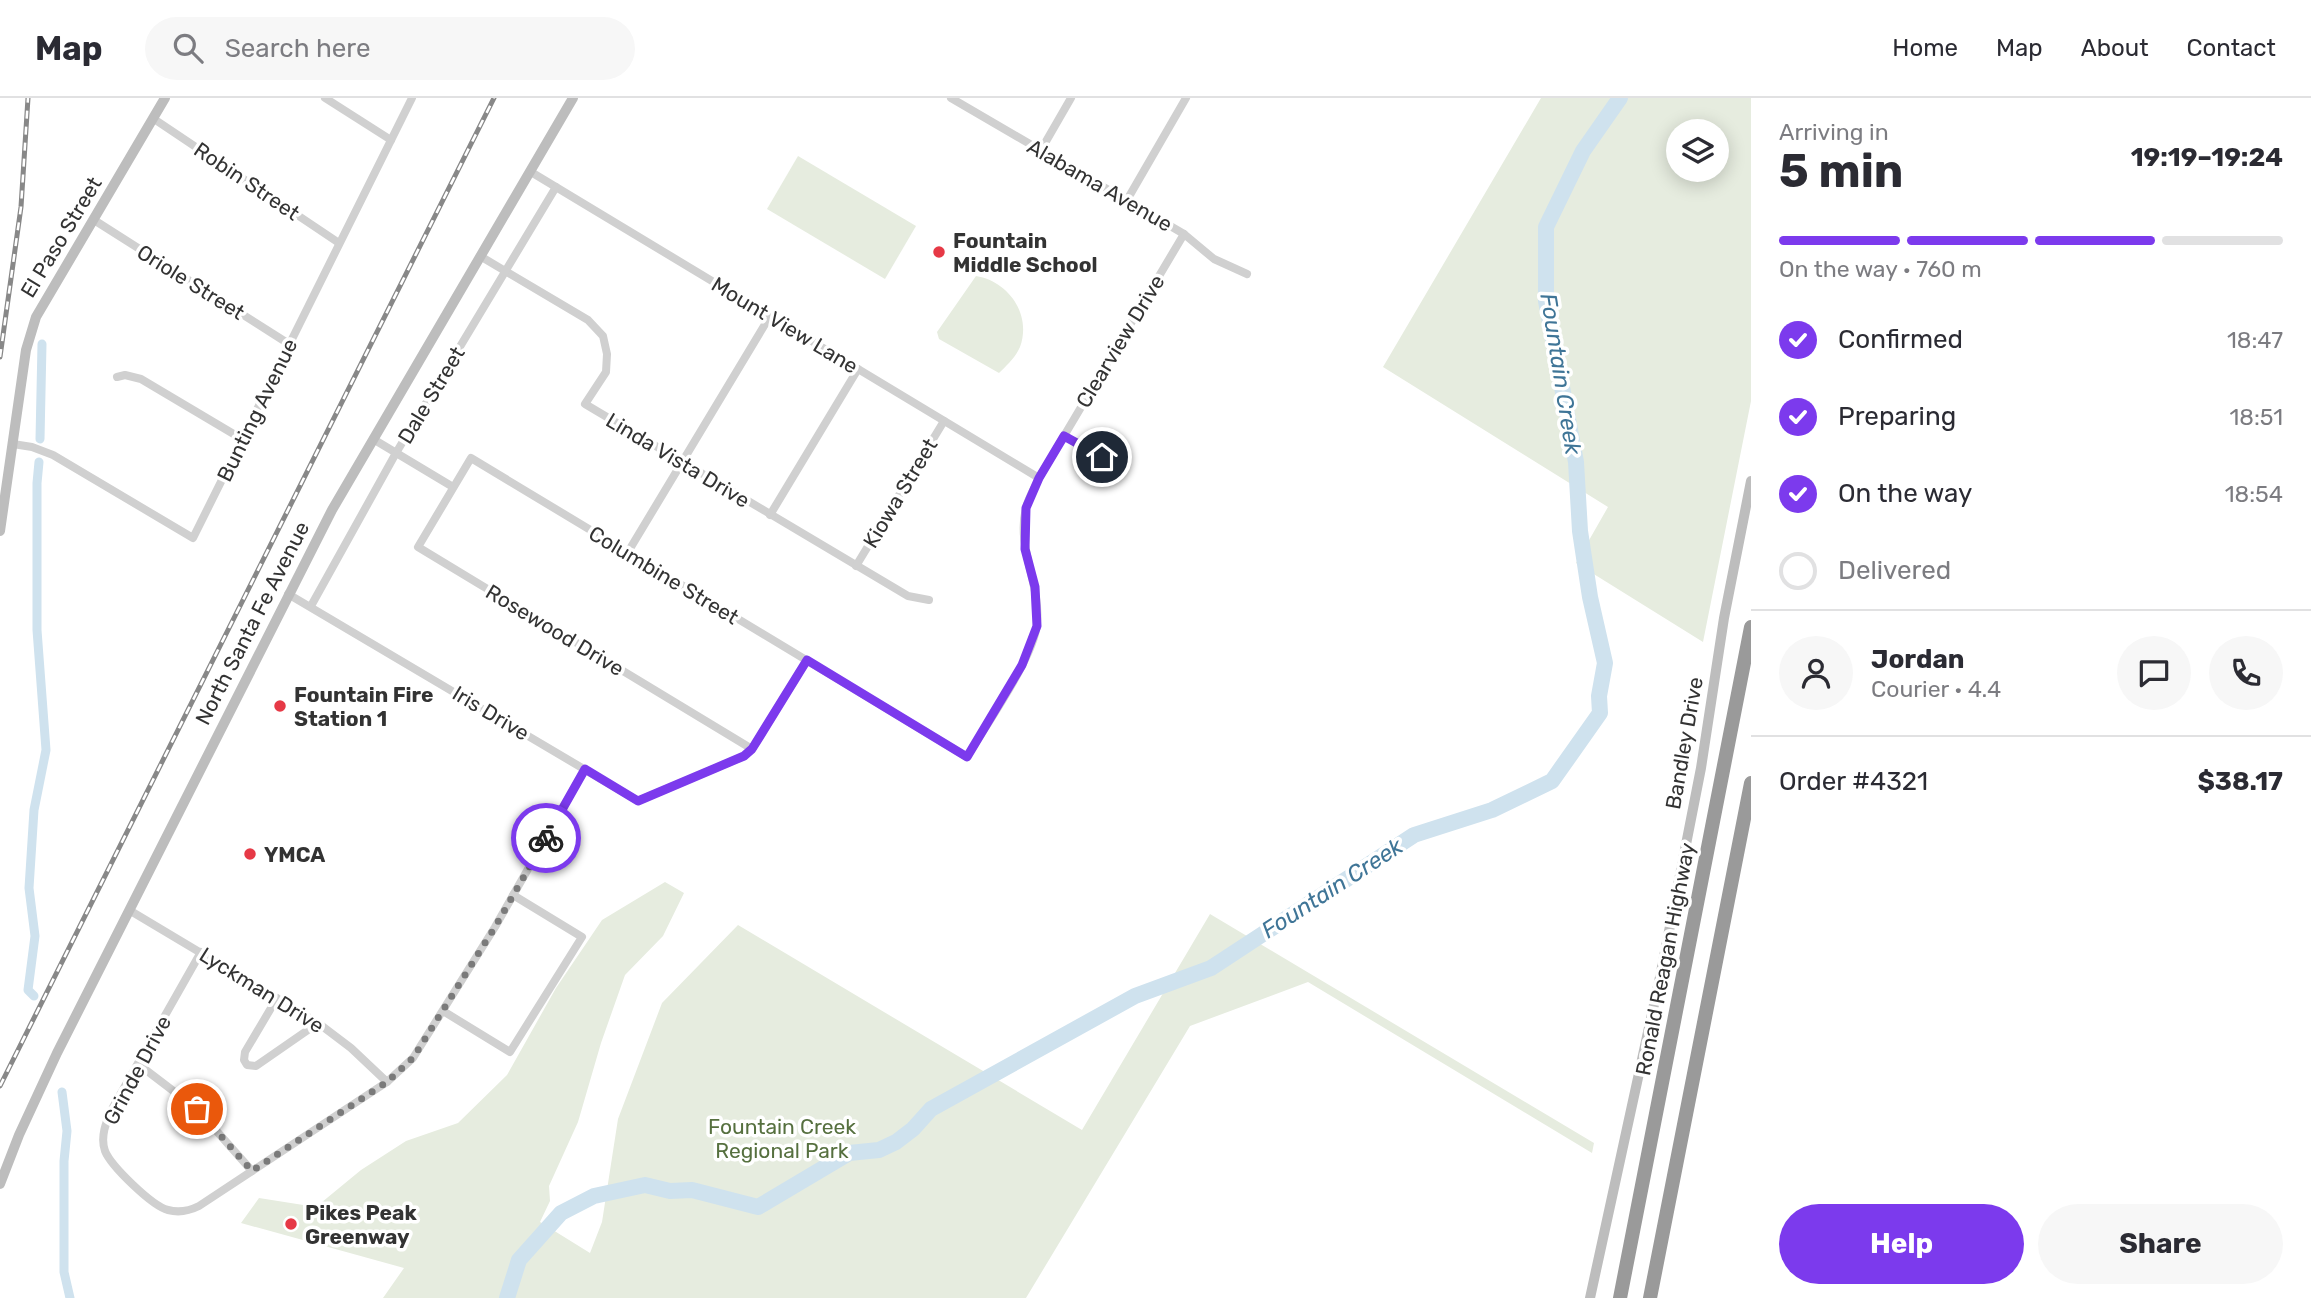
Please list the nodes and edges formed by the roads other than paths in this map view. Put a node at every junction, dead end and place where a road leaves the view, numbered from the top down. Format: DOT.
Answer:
graph roads {
  1 [pos="165,98"];
  2 [pos="325,98"];
  3 [pos="412,98"];
  4 [pos="573,98"];
  5 [pos="1071,98"];
  6 [pos="1186,98"];
  7 [pos="955,99"];
  8 [pos="154,119"];
  9 [pos="391,141"];
  10 [pos="1041,150"];
  11 [pos="531,172"];
  12 [pos="556,187"];
  13 [pos="1127,200"];
  14 [pos="94,220"];
  15 [pos="1184,234"];
  16 [pos="340,243"];
  17 [pos="480,256"];
  18 [pos="505,271"];
  19 [pos="1247,274"];
  20 [pos="770,316"];
  21 [pos="289,344"];
  22 [pos="858,369"];
  23 [pos="117,377"];
  24 [pos="944,421"];
  25 [pos="1064,436"];
  26 [pos="242,439"];
  27 [pos="373,439"];
  28 [pos="13,444"];
  29 [pos="396,453"];
  30 [pos="1102,457"];
  31 [pos="682,462"];
  32 [pos="1039,478"];
  33 [pos="1751,481"];
  34 [pos="453,487"];
  35 [pos="770,514"];
  36 [pos="0,531"];
  37 [pos="628,552"];
  38 [pos="856,566"];
  39 [pos="288,594"];
  40 [pos="929,600"];
  41 [pos="312,606"];
  42 [pos="1751,627"];
  43 [pos="807,660"];
  44 [pos="752,749"];
  45 [pos="967,757"];
  46 [pos="585,769"];
  47 [pos="1751,783"];
  48 [pos="513,895"];
  49 [pos="129,910"];
  50 [pos="201,952"];
  51 [pos="277,998"];
  52 [pos="443,1011"];
  53 [pos="318,1023"];
  54 [pos="138,1064"];
  55 [pos="387,1082"];
  56 [pos="19,1135"];
  57 [pos="0,1164"];
  58 [pos="252,1171"];
  59 [pos="0,1184"];
  60 [pos="1590,1298"];
  61 [pos="1620,1298"];
  62 [pos="1650,1298"];
  1 -- 8 [label="main road, El Paso Street"];
  2 -- 9 [label="street"];
  3 -- 9 [label="street, Bunting Avenue"];
  4 -- 11 [label="main road, North Santa Fe Avenue"];
  5 -- 10 [label="street"];
  6 -- 13 [label="street"];
  7 -- 10 [label="street, Alabama Avenue"];
  8 -- 14 [label="main road, El Paso Street"];
  8 -- 16 [label="street, Robin Street"];
  9 -- 16 [label="street, Bunting Avenue"];
  10 -- 13 [label="street, Alabama Avenue"];
  11 -- 12 [label="street, Mount View Lane"];
  11 -- 17 [label="main road, North Santa Fe Avenue"];
  12 -- 18 [label="street, Dale Street"];
  12 -- 20 [label="street, Mount View Lane"];
  13 -- 15 [label="street, Alabama Avenue"];
  14 -- 21 [label="street, Oriole Street"];
  14 -- 28 [label="main road, El Paso Street"];
  15 -- 19 [label="street, Alabama Avenue"];
  15 -- 25 [label="street, Clearview Drive"];
  16 -- 21 [label="street, Bunting Avenue"];
  17 -- 18 [label="street, Linda Vista Drive"];
  17 -- 27 [label="main road, North Santa Fe Avenue"];
  18 -- 29 [label="street, Dale Street"];
  18 -- 31 [label="street, Linda Vista Drive"];
  20 -- 22 [label="street, Mount View Lane"];
  20 -- 31 [label="street"];
  21 -- 26 [label="street, Bunting Avenue"];
  22 -- 24 [label="street, Mount View Lane"];
  22 -- 35 [label="street"];
  23 -- 26 [label="street"];
  24 -- 32 [label="street, Mount View Lane"];
  24 -- 38 [label="street, Kiowa Street"];
  25 -- 30 [label="street"];
  25 -- 32 [label="street, Clearview Drive"];
  26 -- 28 [label="street, Bunting Avenue"];
  27 -- 29 [label="street"];
  27 -- 39 [label="main road, North Santa Fe Avenue"];
  28 -- 36 [label="main road, El Paso Street"];
  29 -- 34 [label="street"];
  29 -- 41 [label="street, Dale Street"];
  31 -- 35 [label="street, Linda Vista Drive"];
  31 -- 37 [label="street"];
  32 -- 45 [label="street, Clearview Drive"];
  33 -- 60 [label="main road, Bandley Drive"];
  34 -- 37 [label="street, Columbine Street"];
  34 -- 44 [label="street, Rosewood Drive"];
  35 -- 38 [label="street, Linda Vista Drive"];
  37 -- 43 [label="street, Columbine Street"];
  38 -- 40 [label="street, Linda Vista Drive"];
  39 -- 41 [label="street, Iris Drive"];
  39 -- 49 [label="main road, North Santa Fe Avenue"];
  41 -- 46 [label="street, Iris Drive"];
  42 -- 61 [label="highway, Ronald Reagan Highway"];
  43 -- 44 [label="street"];
  43 -- 45 [label="street, Columbine Street"];
  44 -- 46 [label="street"];
  46 -- 48 [label="street, Grinde Drive"];
  47 -- 62 [label="highway"];
  48 -- 52 [label="street, Grinde Drive"];
  48 -- 52 [label="street"];
  49 -- 50 [label="street, Lyckman Drive"];
  49 -- 56 [label="main road, North Santa Fe Avenue"];
  50 -- 51 [label="street, Lyckman Drive"];
  50 -- 54 [label="street, Grinde Drive"];
  51 -- 53 [label="street, Lyckman Drive"];
  51 -- 53 [label="street"];
  52 -- 55 [label="street, Grinde Drive"];
  53 -- 55 [label="street, Lyckman Drive"];
  54 -- 58 [label="street"];
  54 -- 58 [label="street, Grinde Drive"];
  55 -- 58 [label="street, Grinde Drive"];
  56 -- 57 [label="main road"];
  56 -- 59 [label="main road, North Santa Fe Avenue"];
}
